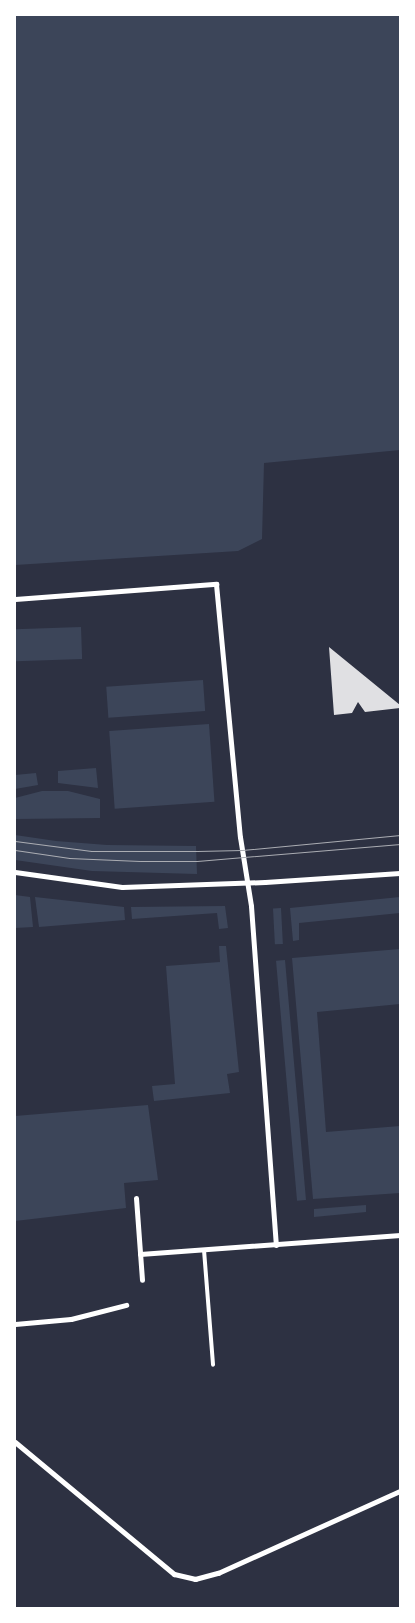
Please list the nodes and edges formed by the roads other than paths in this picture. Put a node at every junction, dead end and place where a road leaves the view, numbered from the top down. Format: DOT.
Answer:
graph roads {
  1 [pos="15,599"];
  2 [pos="15,872"];
  3 [pos="400,873"];
  4 [pos="247,883"];
  5 [pos="136,1198"];
  6 [pos="400,1235"];
  7 [pos="276,1244"];
  8 [pos="204,1250"];
  9 [pos="140,1254"];
  10 [pos="142,1280"];
  11 [pos="126,1305"];
  12 [pos="15,1324"];
  13 [pos="213,1365"];
  14 [pos="15,1442"];
  15 [pos="400,1491"];
  1 -- 4 [label="street"];
  2 -- 4 [label="street"];
  3 -- 4 [label="street"];
  4 -- 7 [label="street"];
  5 -- 9 [label="street"];
  6 -- 7 [label="street"];
  7 -- 8 [label="street"];
  8 -- 9 [label="street"];
  8 -- 13 [label="lane"];
  9 -- 10 [label="street"];
  11 -- 12 [label="street"];
  14 -- 15 [label="street"];
}
